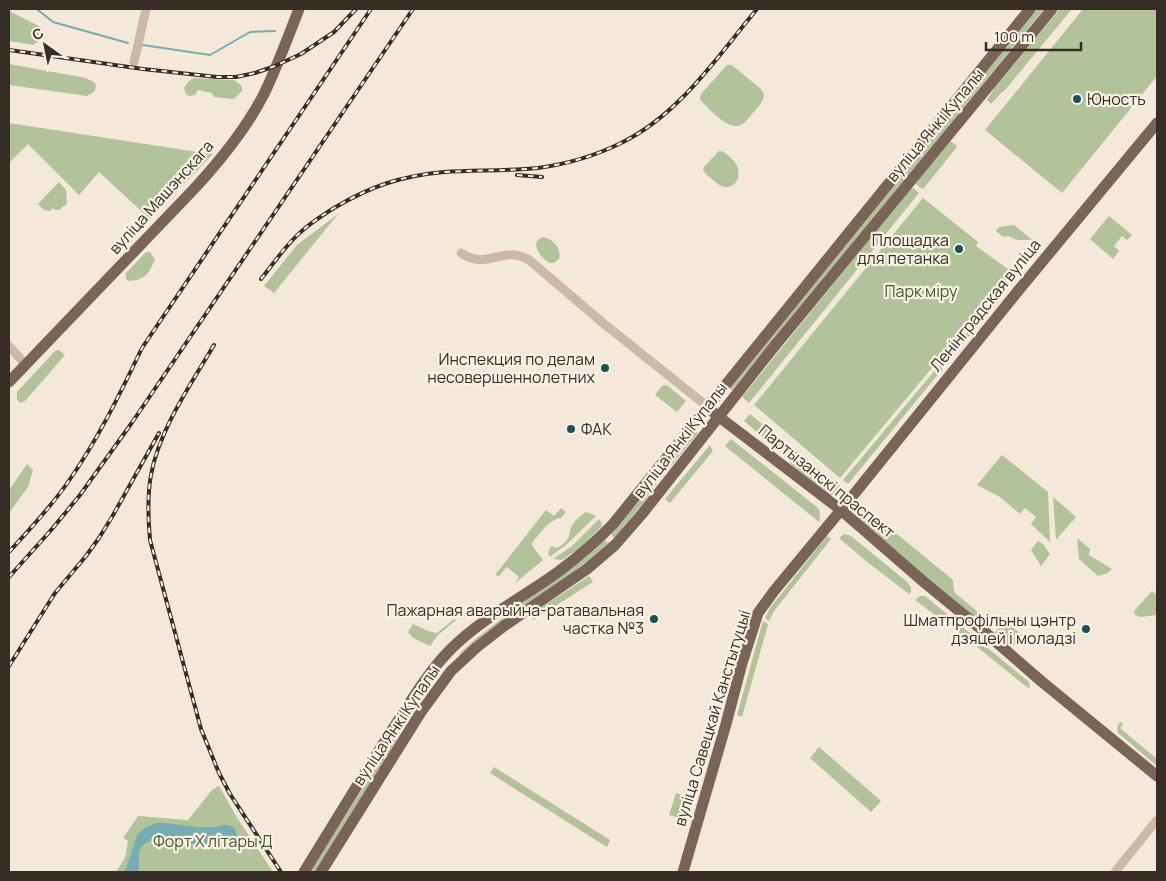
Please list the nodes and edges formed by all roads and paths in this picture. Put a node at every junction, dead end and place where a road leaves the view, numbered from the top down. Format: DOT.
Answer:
graph roads {
  1 [pos="146,9"];
  2 [pos="299,9"];
  3 [pos="1030,9"];
  4 [pos="1052,9"];
  5 [pos="134,62"];
  6 [pos="1157,123"];
  7 [pos="461,253"];
  8 [pos="9,346"];
  9 [pos="25,364"];
  10 [pos="9,382"];
  11 [pos="708,408"];
  12 [pos="719,417"];
  13 [pos="840,510"];
  14 [pos="440,661"];
  15 [pos="451,671"];
  16 [pos="1157,776"];
  17 [pos="1157,820"];
  18 [pos="304,872"];
  19 [pos="321,872"];
  20 [pos="683,872"];
  21 [pos="1115,872"];
  1 -- 5 [label="street"];
  2 -- 9 [label="main road, вуліца Машэнскага"];
  3 -- 11 [label="main road, вуліца Янкі Купалы"];
  4 -- 12 [label="main road, вуліца Янкі Купалы"];
  6 -- 13 [label="main road, Ленінградская вуліца"];
  7 -- 11 [label="street, Партызанскі праспект"];
  8 -- 9 [label="street"];
  9 -- 10 [label="main road, вуліца Машэнскага"];
  11 -- 12 [label="main road, Партызанскі праспект"];
  11 -- 14 [label="main road, вуліца Янкі Купалы"];
  12 -- 13 [label="main road, Партызанскі праспект"];
  12 -- 15 [label="main road, вуліца Янкі Купалы"];
  13 -- 16 [label="main road, Партызанскі праспект"];
  13 -- 20 [label="main road, вуліца Савецкай Канстытуцыі"];
  14 -- 15 [label="main road"];
  14 -- 18 [label="main road, вуліца Янкі Купалы"];
  15 -- 19 [label="main road, вуліца Янкі Купалы"];
  17 -- 21 [label="street"];
}
